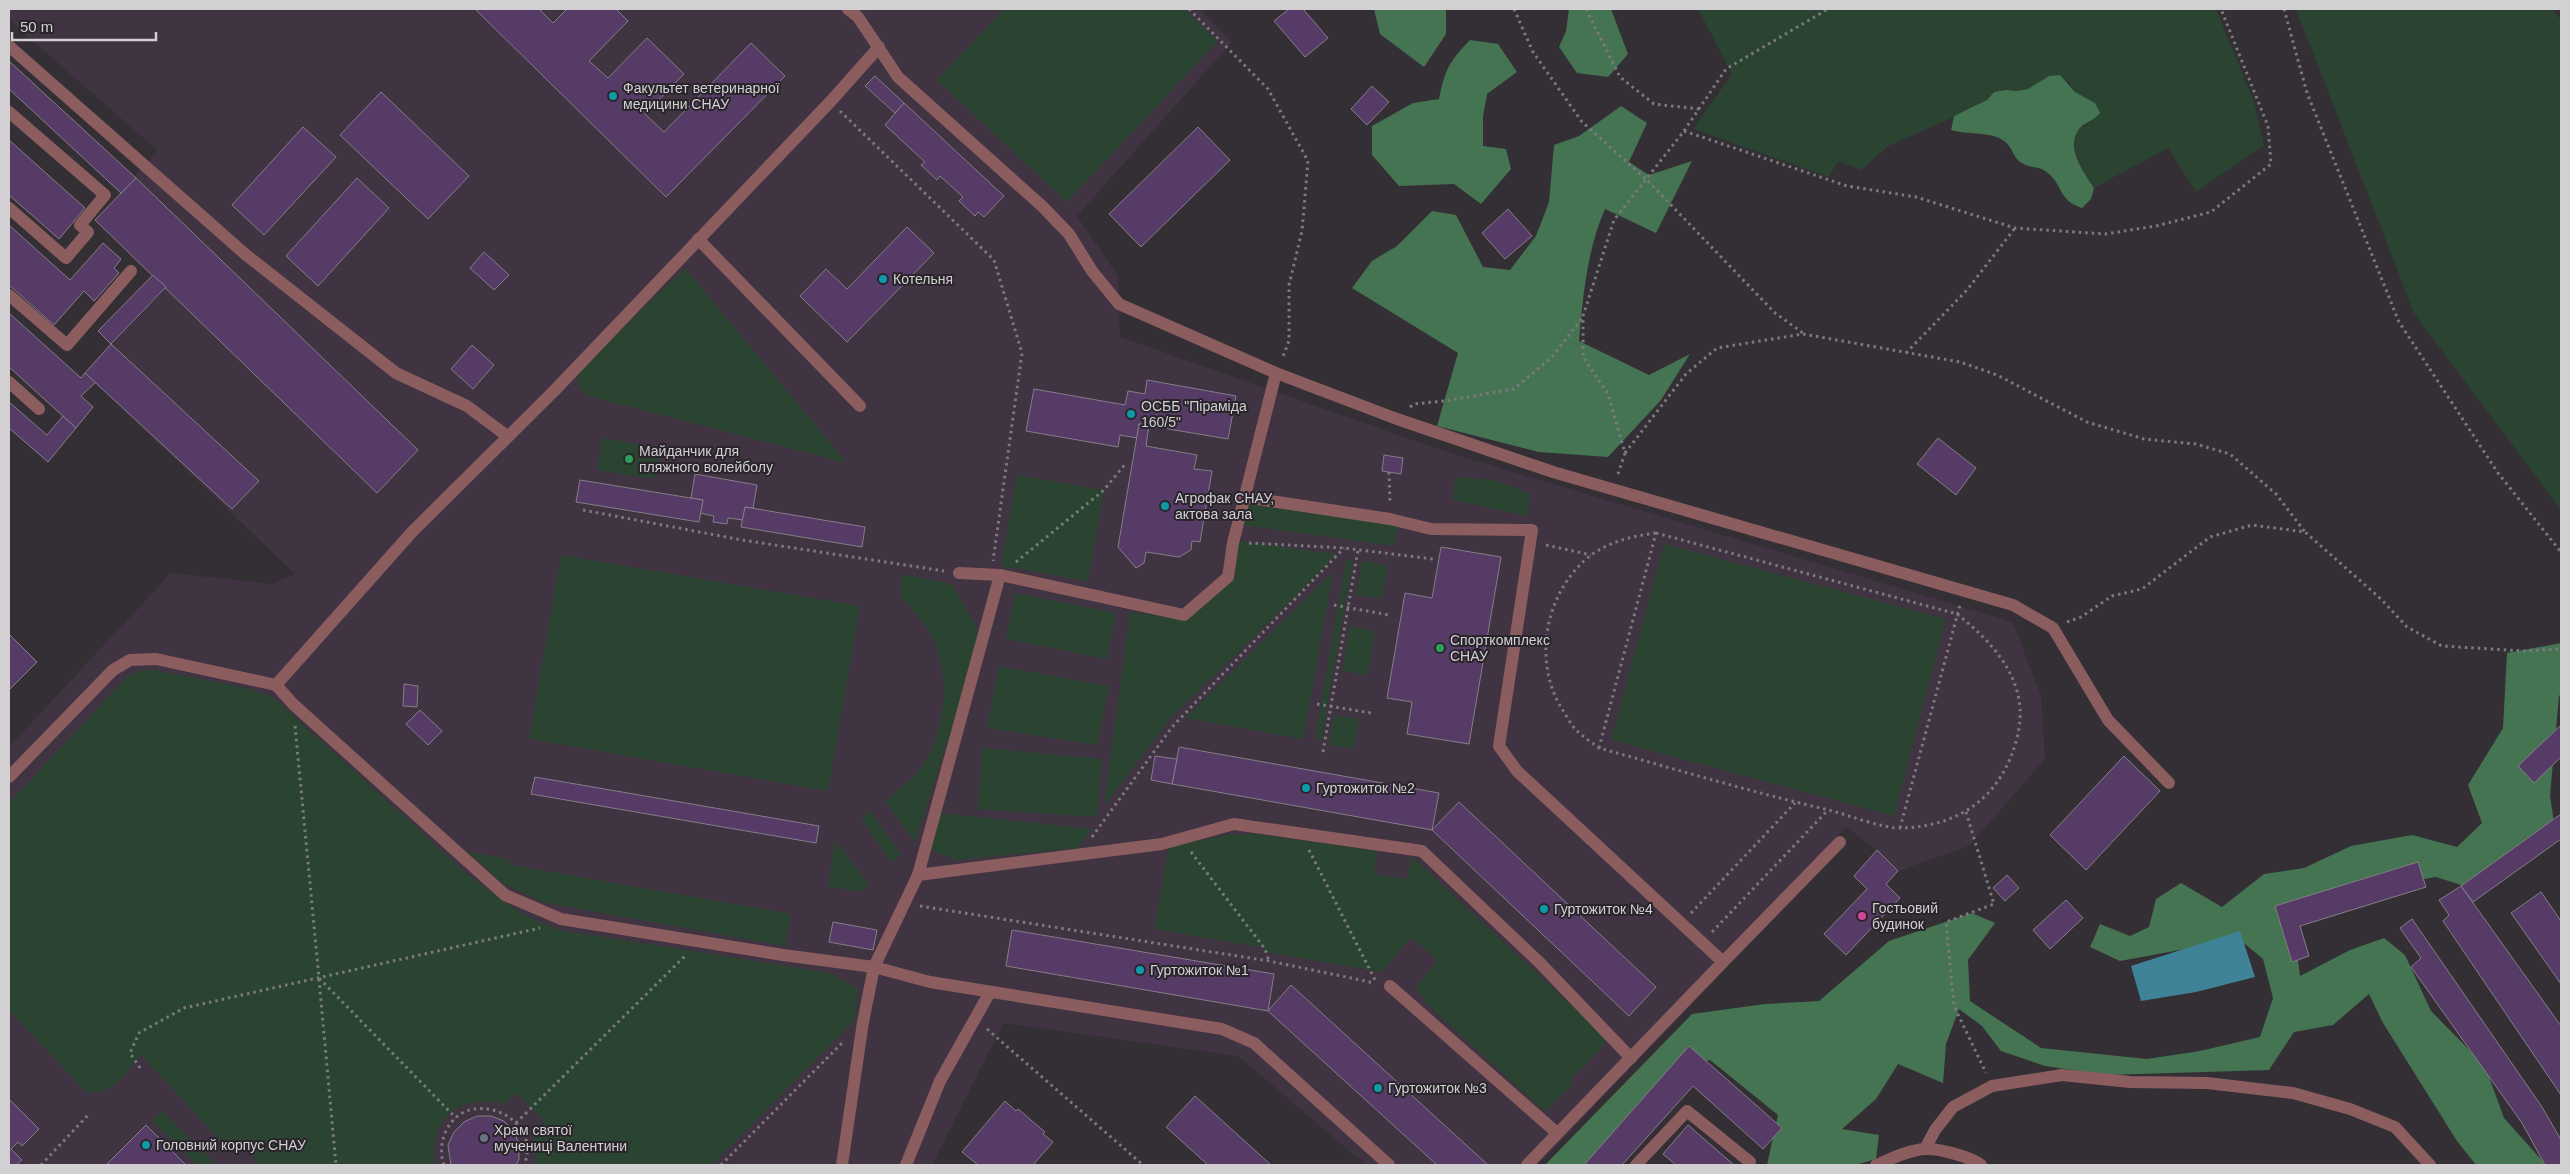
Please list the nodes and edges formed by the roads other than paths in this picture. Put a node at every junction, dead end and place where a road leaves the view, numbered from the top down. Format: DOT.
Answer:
graph roads {
  1 [pos="848,9"];
  2 [pos="9,46"];
  3 [pos="879,47"];
  4 [pos="9,112"];
  5 [pos="9,208"];
  6 [pos="698,239"];
  7 [pos="131,271"];
  8 [pos="9,295"];
  9 [pos="1276,373"];
  10 [pos="9,382"];
  11 [pos="860,406"];
  12 [pos="40,409"];
  13 [pos="507,436"];
  14 [pos="1244,497"];
  15 [pos="959,573"];
  16 [pos="996,575"];
  17 [pos="276,686"];
  18 [pos="9,777"];
  19 [pos="2169,783"];
  20 [pos="1840,842"];
  21 [pos="918,875"];
  22 [pos="1723,962"];
  23 [pos="874,967"];
  24 [pos="1390,986"];
  25 [pos="990,992"];
  26 [pos="1631,1058"];
  27 [pos="1557,1134"];
  28 [pos="1926,1149"];
  29 [pos="1750,1162"];
  30 [pos="842,1165"];
  31 [pos="906,1165"];
  32 [pos="1389,1165"];
  33 [pos="1528,1165"];
  34 [pos="1636,1165"];
  35 [pos="1876,1165"];
  36 [pos="1981,1165"];
  37 [pos="2430,1165"];
  1 -- 3 [label="lane"];
  2 -- 13 [label="lane"];
  3 -- 6 [label="lane"];
  3 -- 9 [label="lane"];
  4 -- 5 [label="lane"];
  6 -- 11 [label="lane"];
  6 -- 13 [label="lane"];
  7 -- 8 [label="lane"];
  9 -- 14 [label="lane"];
  9 -- 19 [label="lane"];
  10 -- 12 [label="lane"];
  13 -- 17 [label="lane"];
  14 -- 16 [label="lane"];
  14 -- 22 [label="lane"];
  15 -- 16 [label="lane"];
  16 -- 21 [label="lane"];
  17 -- 18 [label="lane"];
  17 -- 23 [label="lane"];
  20 -- 22 [label="lane"];
  21 -- 23 [label="lane"];
  21 -- 26 [label="lane"];
  22 -- 26 [label="lane"];
  23 -- 25 [label="lane"];
  23 -- 30 [label="lane"];
  24 -- 27 [label="lane"];
  25 -- 31 [label="lane"];
  25 -- 32 [label="lane"];
  26 -- 27 [label="lane"];
  27 -- 33 [label="lane"];
  28 -- 35 [label="lane"];
  28 -- 36 [label="lane"];
  28 -- 37 [label="lane"];
  29 -- 34 [label="lane"];
}
